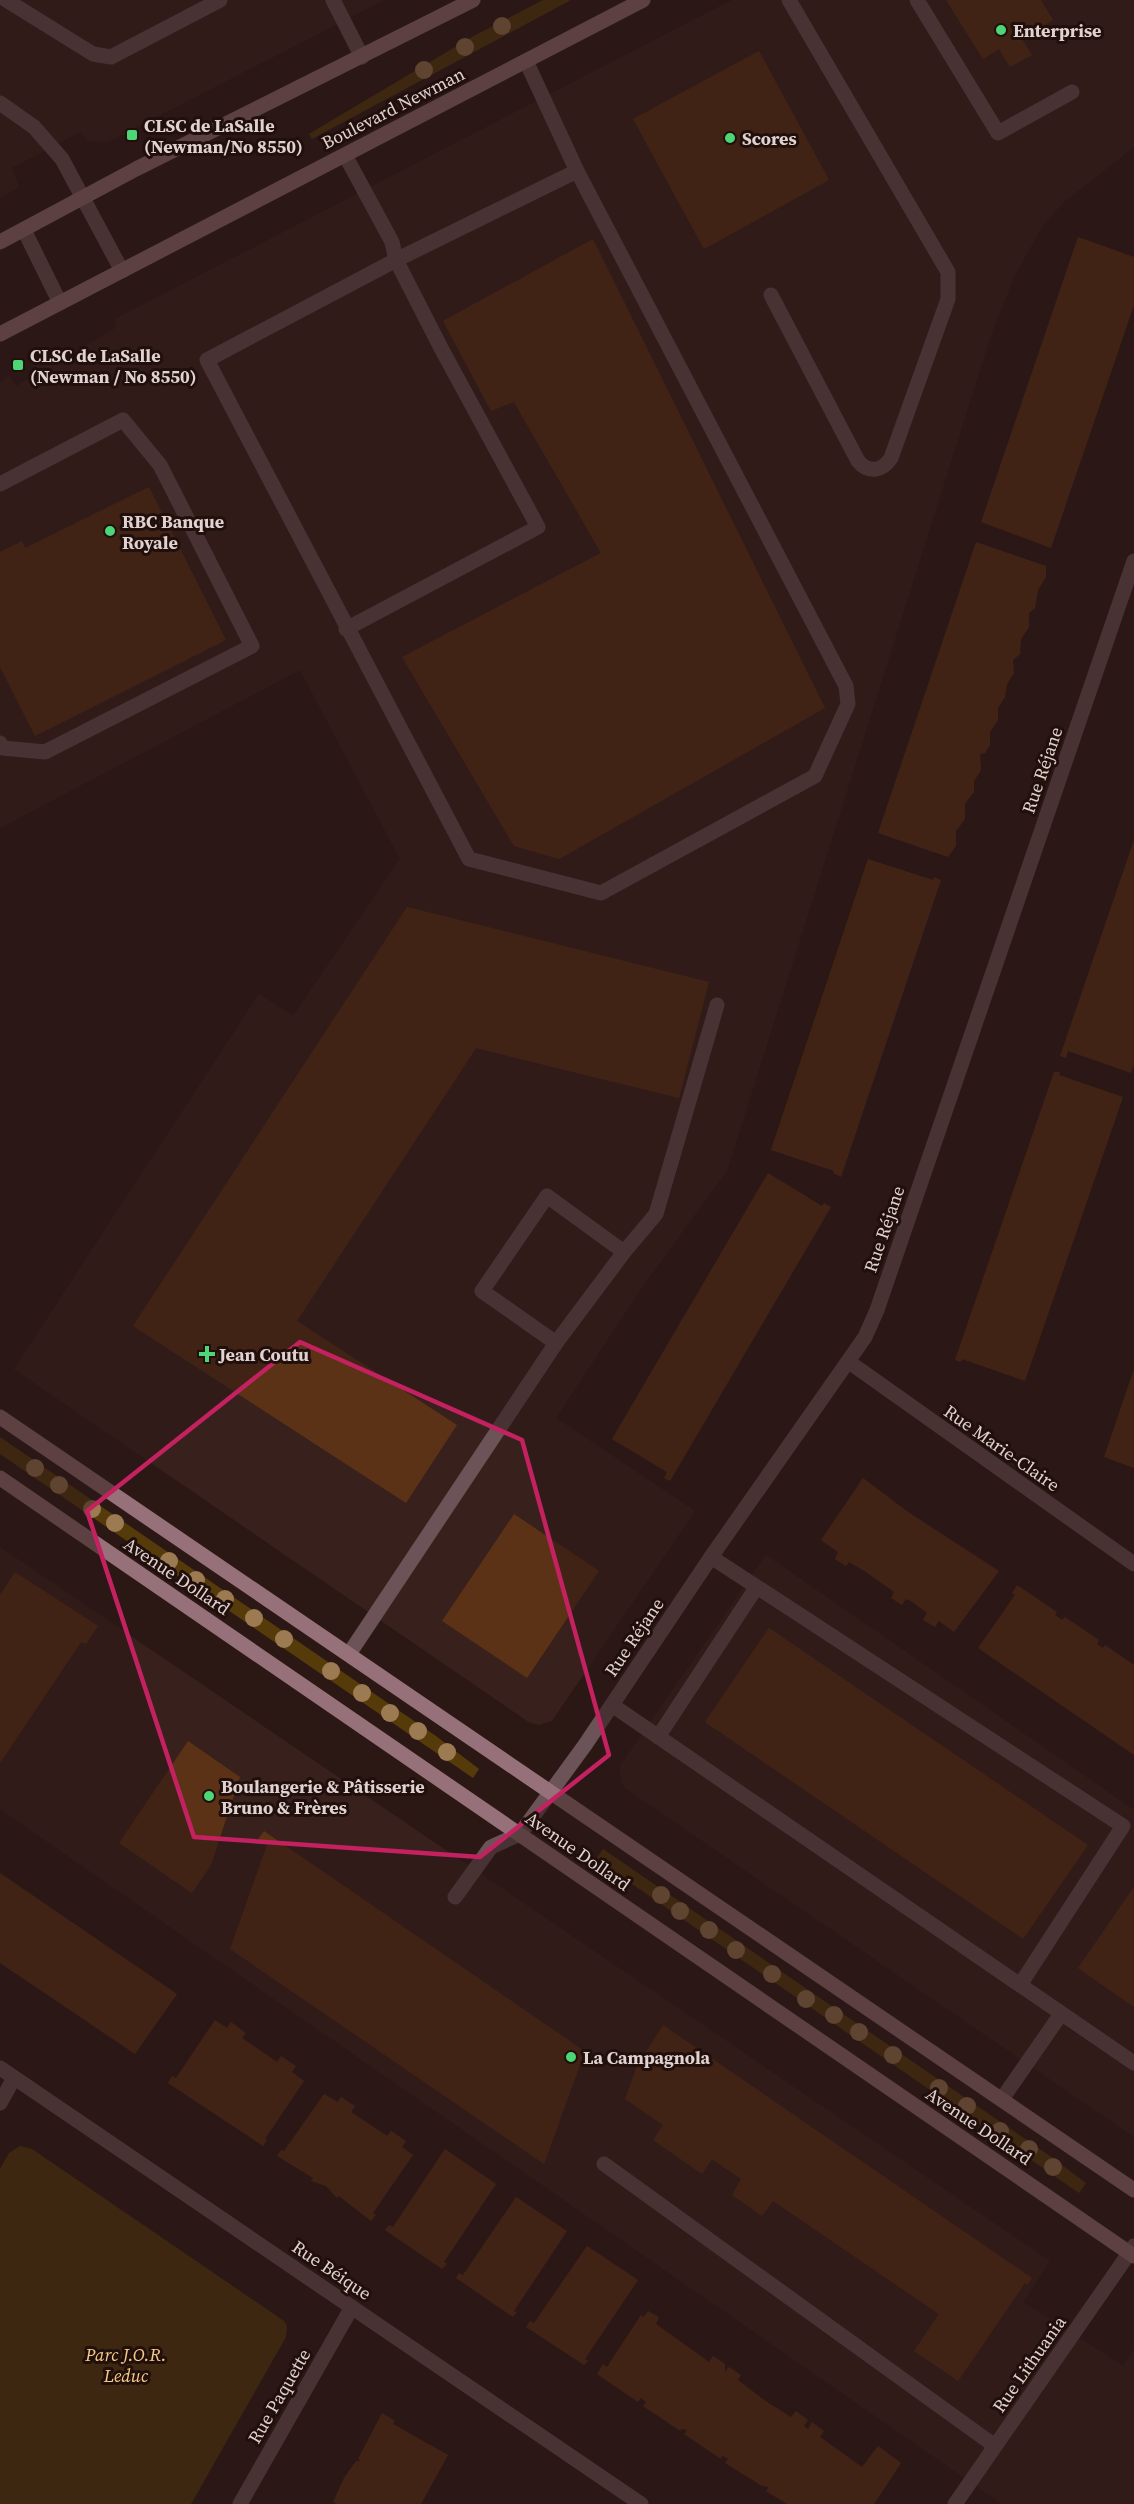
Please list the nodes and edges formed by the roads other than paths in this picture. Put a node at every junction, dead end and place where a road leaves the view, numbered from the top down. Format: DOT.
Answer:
graph roads {
  1 [pos="6,0"];
  2 [pos="220,0"];
  3 [pos="333,0"];
  4 [pos="473,0"];
  5 [pos="643,0"];
  6 [pos="789,0"];
  7 [pos="917,0"];
  8 [pos="362,57"];
  9 [pos="526,61"];
  10 [pos="1072,92"];
  11 [pos="0,103"];
  12 [pos="345,155"];
  13 [pos="578,171"];
  14 [pos="83,199"];
  15 [pos="24,230"];
  16 [pos="0,242"];
  17 [pos="396,260"];
  18 [pos="122,271"];
  19 [pos="771,295"];
  20 [pos="60,303"];
  21 [pos="0,334"];
  22 [pos="0,484"];
  23 [pos="1134,561"];
  24 [pos="346,628"];
  25 [pos="1,745"];
  26 [pos="717,1005"];
  27 [pos="624,1252"];
  28 [pos="556,1343"];
  29 [pos="849,1362"];
  30 [pos="0,1417"];
  31 [pos="0,1478"];
  32 [pos="711,1557"];
  33 [pos="1134,1564"];
  34 [pos="756,1588"];
  35 [pos="349,1654"];
  36 [pos="612,1705"];
  37 [pos="658,1737"];
  38 [pos="552,1791"];
  39 [pos="1128,1830"];
  40 [pos="520,1834"];
  41 [pos="455,1897"];
  42 [pos="1020,1985"];
  43 [pos="1061,2014"];
  44 [pos="1134,2063"];
  45 [pos="0,2068"];
  46 [pos="14,2078"];
  47 [pos="1002,2100"];
  48 [pos="0,2103"];
  49 [pos="604,2164"];
  50 [pos="1134,2190"];
  51 [pos="1132,2251"];
  52 [pos="352,2307"];
  53 [pos="995,2446"];
  54 [pos="240,2504"];
  55 [pos="641,2504"];
  56 [pos="956,2504"];
  1 -- 2 [label="street"];
  3 -- 8 [label="street"];
  4 -- 8 [label="main road"];
  5 -- 9 [label="main road, Boulevard Newman"];
  6 -- 19 [label="street"];
  7 -- 10 [label="street"];
  8 -- 14 [label="main road"];
  9 -- 12 [label="main road, Boulevard Newman"];
  9 -- 13 [label="street"];
  11 -- 14 [label="street"];
  12 -- 17 [label="street"];
  12 -- 18 [label="main road, Boulevard Newman"];
  13 -- 17 [label="street"];
  13 -- 24 [label="street"];
  14 -- 15 [label="main road"];
  14 -- 18 [label="street"];
  15 -- 16 [label="main road"];
  15 -- 20 [label="street"];
  17 -- 24 [label="street"];
  17 -- 24 [label="street"];
  18 -- 20 [label="main road, Boulevard Newman"];
  20 -- 21 [label="main road, Boulevard Newman"];
  22 -- 25 [label="street"];
  23 -- 29 [label="street, Rue Réjane"];
  26 -- 27 [label="street"];
  27 -- 28 [label="street"];
  27 -- 28 [label="street"];
  28 -- 35 [label="street"];
  29 -- 32 [label="street, Rue Réjane"];
  29 -- 33 [label="street, Rue Marie-Claire"];
  30 -- 35 [label="main road, Avenue Dollard"];
  31 -- 40 [label="main road, Avenue Dollard"];
  32 -- 34 [label="street"];
  32 -- 36 [label="street, Rue Réjane"];
  34 -- 37 [label="street"];
  34 -- 39 [label="street"];
  35 -- 38 [label="main road, Avenue Dollard"];
  36 -- 37 [label="street"];
  36 -- 38 [label="street, Rue Réjane"];
  37 -- 42 [label="street"];
  38 -- 40 [label="street, Rue Réjane"];
  38 -- 47 [label="main road, Avenue Dollard"];
  39 -- 42 [label="street"];
  40 -- 41 [label="street"];
  40 -- 51 [label="main road, Avenue Dollard"];
  42 -- 43 [label="street"];
  43 -- 44 [label="street"];
  43 -- 47 [label="street"];
  45 -- 46 [label="street, Rue Béique"];
  46 -- 48 [label="street"];
  46 -- 52 [label="street, Rue Béique"];
  47 -- 50 [label="main road, Avenue Dollard"];
  49 -- 53 [label="street"];
  51 -- 53 [label="street, Rue Lithuania"];
  52 -- 54 [label="street, Rue Paquette"];
  52 -- 55 [label="street, Rue Béique"];
  53 -- 56 [label="street, Rue Lithuania"];
}
